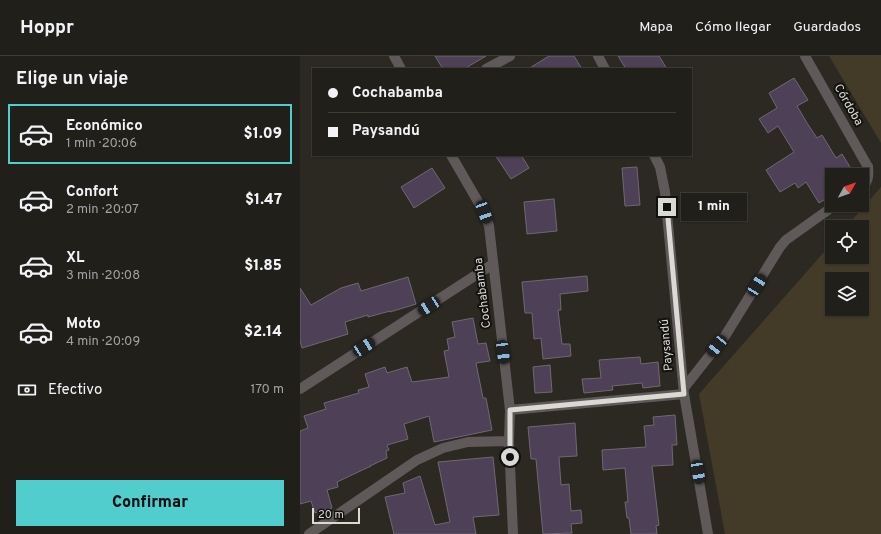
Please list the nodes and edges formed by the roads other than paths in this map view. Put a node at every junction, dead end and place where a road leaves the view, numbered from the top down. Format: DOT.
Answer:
graph roads {
  1 [pos="394,56"];
  2 [pos="510,56"];
  3 [pos="598,56"];
  4 [pos="805,56"];
  5 [pos="400,68"];
  6 [pos="488,68"];
  7 [pos="604,68"];
  8 [pos="452,156"];
  9 [pos="654,156"];
  10 [pos="868,168"];
  11 [pos="826,212"];
  12 [pos="493,264"];
  13 [pos="300,389"];
  14 [pos="684,391"];
  15 [pos="510,410"];
  16 [pos="509,441"];
  17 [pos="309,534"];
  18 [pos="514,534"];
  19 [pos="708,534"];
  1 -- 5 [label="street"];
  2 -- 6 [label="street"];
  3 -- 7 [label="street"];
  4 -- 10 [label="street, Córdoba"];
  8 -- 12 [label="street, Cochabamba"];
  9 -- 14 [label="street, Paysandú"];
  11 -- 14 [label="street"];
  12 -- 13 [label="street"];
  12 -- 15 [label="street, Cochabamba"];
  14 -- 15 [label="street"];
  14 -- 19 [label="street, Paysandú"];
  15 -- 16 [label="street, Cochabamba"];
  16 -- 17 [label="street"];
  16 -- 18 [label="street, Cochabamba"];
}
